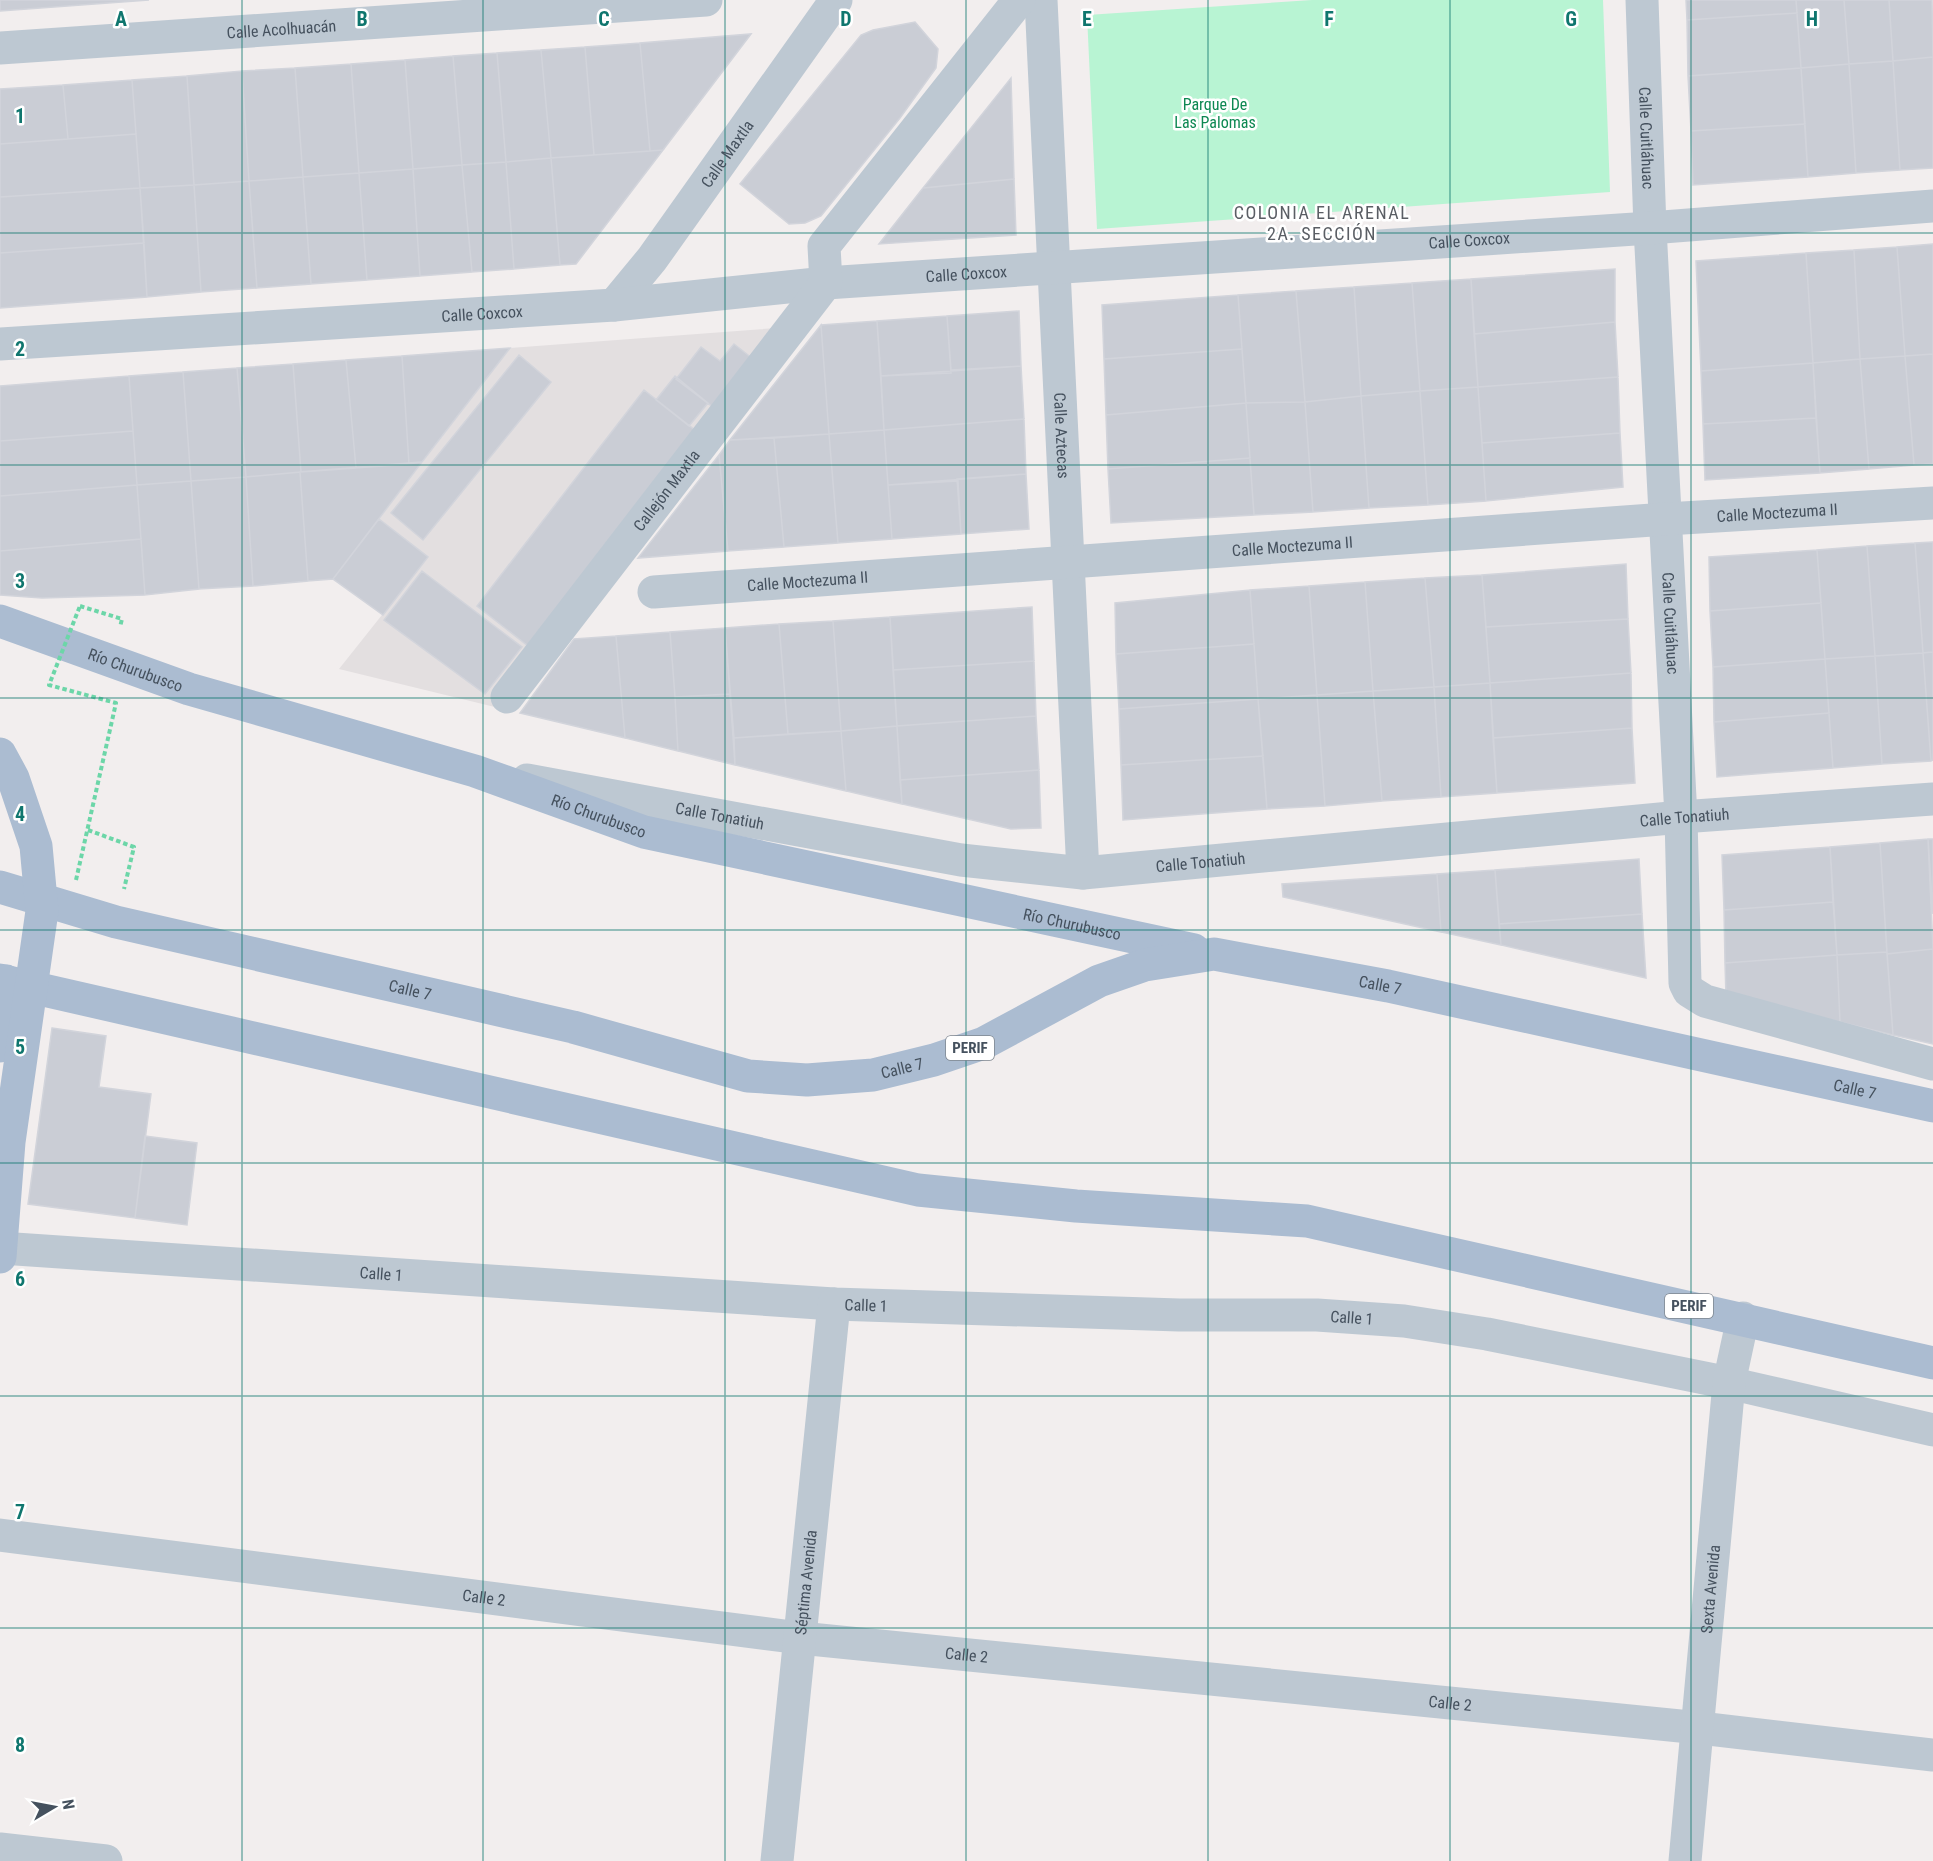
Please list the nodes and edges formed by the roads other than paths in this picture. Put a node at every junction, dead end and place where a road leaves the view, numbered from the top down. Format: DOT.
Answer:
graph roads {
  1 [pos="706,0"];
  2 [pos="836,0"];
  3 [pos="1019,0"];
  4 [pos="1041,0"];
  5 [pos="1642,0"];
  6 [pos="0,48"];
  7 [pos="1933,206"];
  8 [pos="1650,228"];
  9 [pos="1055,266"];
  10 [pos="826,283"];
  11 [pos="614,306"];
  12 [pos="0,344"];
  13 [pos="1933,503"];
  14 [pos="1666,519"];
  15 [pos="1070,561"];
  16 [pos="654,592"];
  17 [pos="0,621"];
  18 [pos="507,698"];
  19 [pos="0,754"];
  20 [pos="475,771"];
  21 [pos="1933,799"];
  22 [pos="1681,817"];
  23 [pos="1083,873"];
  24 [pos="0,887"];
  25 [pos="1214,954"];
  26 [pos="3,980"];
  27 [pos="0,1046"];
  28 [pos="1933,1064"];
  29 [pos="0,1106"];
  30 [pos="1933,1106"];
  31 [pos="9,1142"];
  32 [pos="0,1248"];
  33 [pos="0,1257"];
  34 [pos="834,1304"];
  35 [pos="1743,1318"];
  36 [pos="1933,1363"];
  37 [pos="1729,1383"];
  38 [pos="1933,1430"];
  39 [pos="0,1535"];
  40 [pos="800,1638"];
  41 [pos="1700,1728"];
  42 [pos="1933,1755"];
  43 [pos="0,1850"];
  44 [pos="106,1861"];
  45 [pos="777,1861"];
  46 [pos="1686,1861"];
  1 -- 6 [label="street, Calle Acolhuacán"];
  2 -- 11 [label="street, Calle Maxtla"];
  3 -- 10 [label="street"];
  4 -- 9 [label="street, Calle Aztecas"];
  5 -- 8 [label="street, Calle Cuitláhuac"];
  7 -- 8 [label="street, Calle Coxcox"];
  8 -- 9 [label="street, Calle Coxcox"];
  8 -- 14 [label="street, Calle Cuitláhuac"];
  9 -- 10 [label="street, Calle Coxcox"];
  9 -- 15 [label="street, Calle Aztecas"];
  10 -- 11 [label="street, Calle Coxcox"];
  10 -- 18 [label="street, Callejón Maxtla"];
  11 -- 12 [label="street, Calle Coxcox"];
  13 -- 14 [label="street, Calle Moctezuma II"];
  14 -- 15 [label="street, Calle Moctezuma II"];
  14 -- 22 [label="street, Calle Cuitláhuac"];
  15 -- 16 [label="street, Calle Moctezuma II"];
  15 -- 23 [label="street, Calle Aztecas"];
  17 -- 20 [label="main road, Río Churubusco"];
  19 -- 31 [label="main road, bridge"];
  20 -- 23 [label="street, Calle Tonatiuh"];
  20 -- 25 [label="main road, Río Churubusco"];
  21 -- 22 [label="street, Calle Tonatiuh"];
  22 -- 23 [label="street, Calle Tonatiuh"];
  22 -- 28 [label="street, Calle Cuitláhuac"];
  24 -- 25 [label="main road, Calle 7 / PERIF"];
  25 -- 30 [label="main road, Calle 7 / PERIF"];
  26 -- 27 [label="main road"];
  26 -- 35 [label="main road, PERIF"];
  29 -- 31 [label="main road"];
  31 -- 33 [label="main road, bridge"];
  32 -- 34 [label="street, Calle 1"];
  34 -- 37 [label="street, Calle 1"];
  34 -- 40 [label="street, Séptima Avenida"];
  35 -- 36 [label="main road, PERIF"];
  35 -- 37 [label="street, Sexta Avenida"];
  37 -- 38 [label="street"];
  37 -- 41 [label="street, Sexta Avenida"];
  39 -- 40 [label="street, Calle 2"];
  40 -- 41 [label="street, Calle 2"];
  40 -- 45 [label="street, Séptima Avenida"];
  41 -- 42 [label="street, Calle 2"];
  41 -- 46 [label="street, Sexta Avenida"];
  43 -- 44 [label="street"];
}
